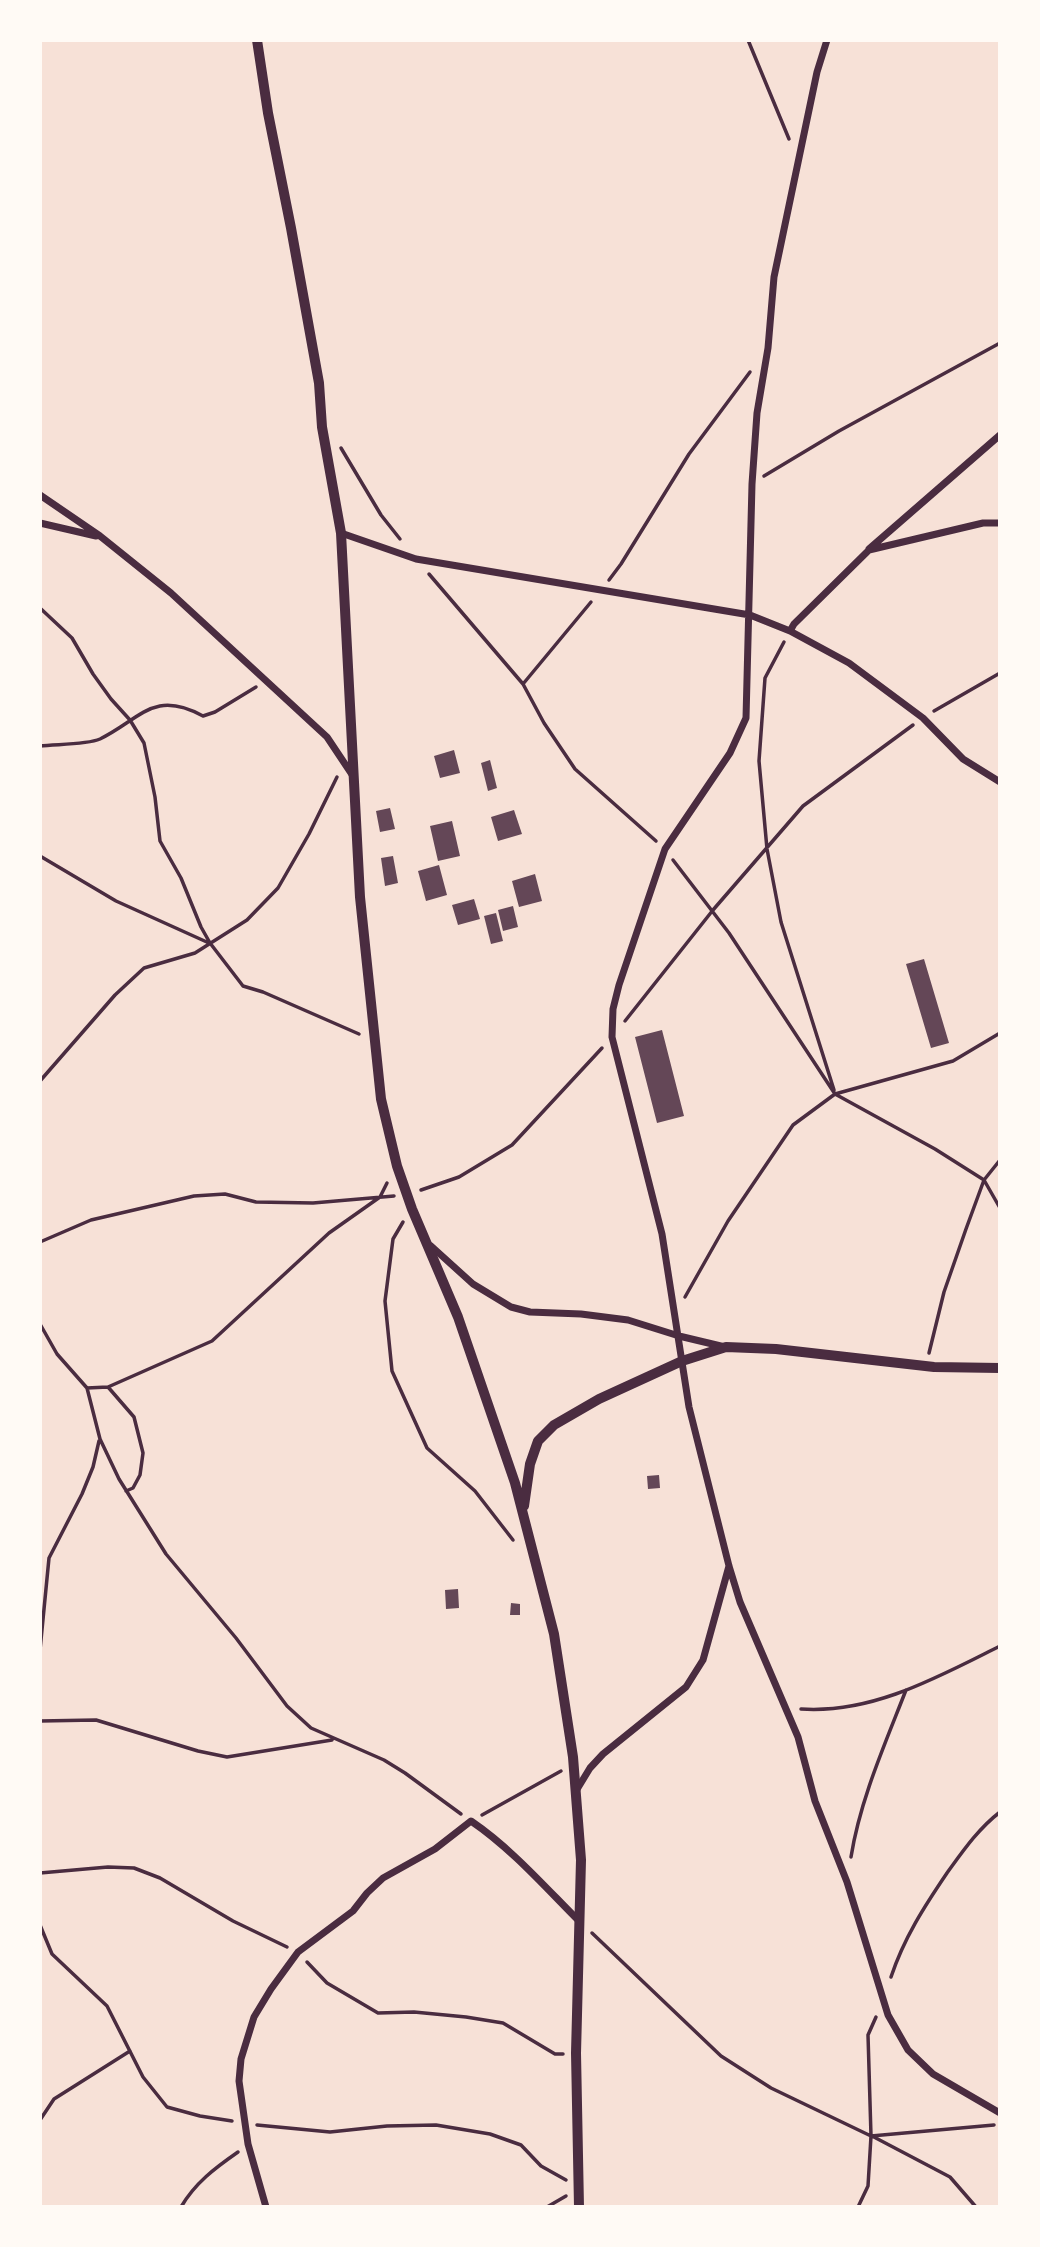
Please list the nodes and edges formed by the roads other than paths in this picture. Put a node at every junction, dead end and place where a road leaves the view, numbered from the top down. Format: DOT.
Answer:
graph roads {
  1 [pos="257,40"];
  2 [pos="827,40"];
  3 [pos="1000,435"];
  4 [pos="40,495"];
  5 [pos="40,523"];
  6 [pos="1000,523"];
  7 [pos="341,533"];
  8 [pos="100,536"];
  9 [pos="869,550"];
  10 [pos="750,615"];
  11 [pos="790,631"];
  12 [pos="353,776"];
  13 [pos="1000,782"];
  14 [pos="428,1243"];
  15 [pos="679,1336"];
  16 [pos="726,1347"];
  17 [pos="682,1361"];
  18 [pos="1000,1368"];
  19 [pos="523,1514"];
  20 [pos="729,1566"];
  21 [pos="576,1792"];
  22 [pos="579,1921"];
  23 [pos="1000,2113"];
  24 [pos="265,2207"];
  25 [pos="579,2207"];
  1 -- 7 [label="street"];
  2 -- 10 [label="street"];
  3 -- 9 [label="street"];
  4 -- 8 [label="street"];
  5 -- 8 [label="street"];
  6 -- 9 [label="street"];
  7 -- 10 [label="street"];
  7 -- 12 [label="street"];
  8 -- 12 [label="street"];
  9 -- 11 [label="street"];
  10 -- 11 [label="street"];
  10 -- 15 [label="street"];
  11 -- 13 [label="street"];
  12 -- 14 [label="street"];
  14 -- 15 [label="street"];
  14 -- 19 [label="street"];
  15 -- 16 [label="street"];
  15 -- 17 [label="street"];
  16 -- 17 [label="street"];
  16 -- 18 [label="street"];
  17 -- 19 [label="street"];
  17 -- 20 [label="street"];
  19 -- 21 [label="street"];
  20 -- 21 [label="street"];
  20 -- 23 [label="street"];
  21 -- 22 [label="street"];
  22 -- 24 [label="street"];
  22 -- 25 [label="street"];
}
